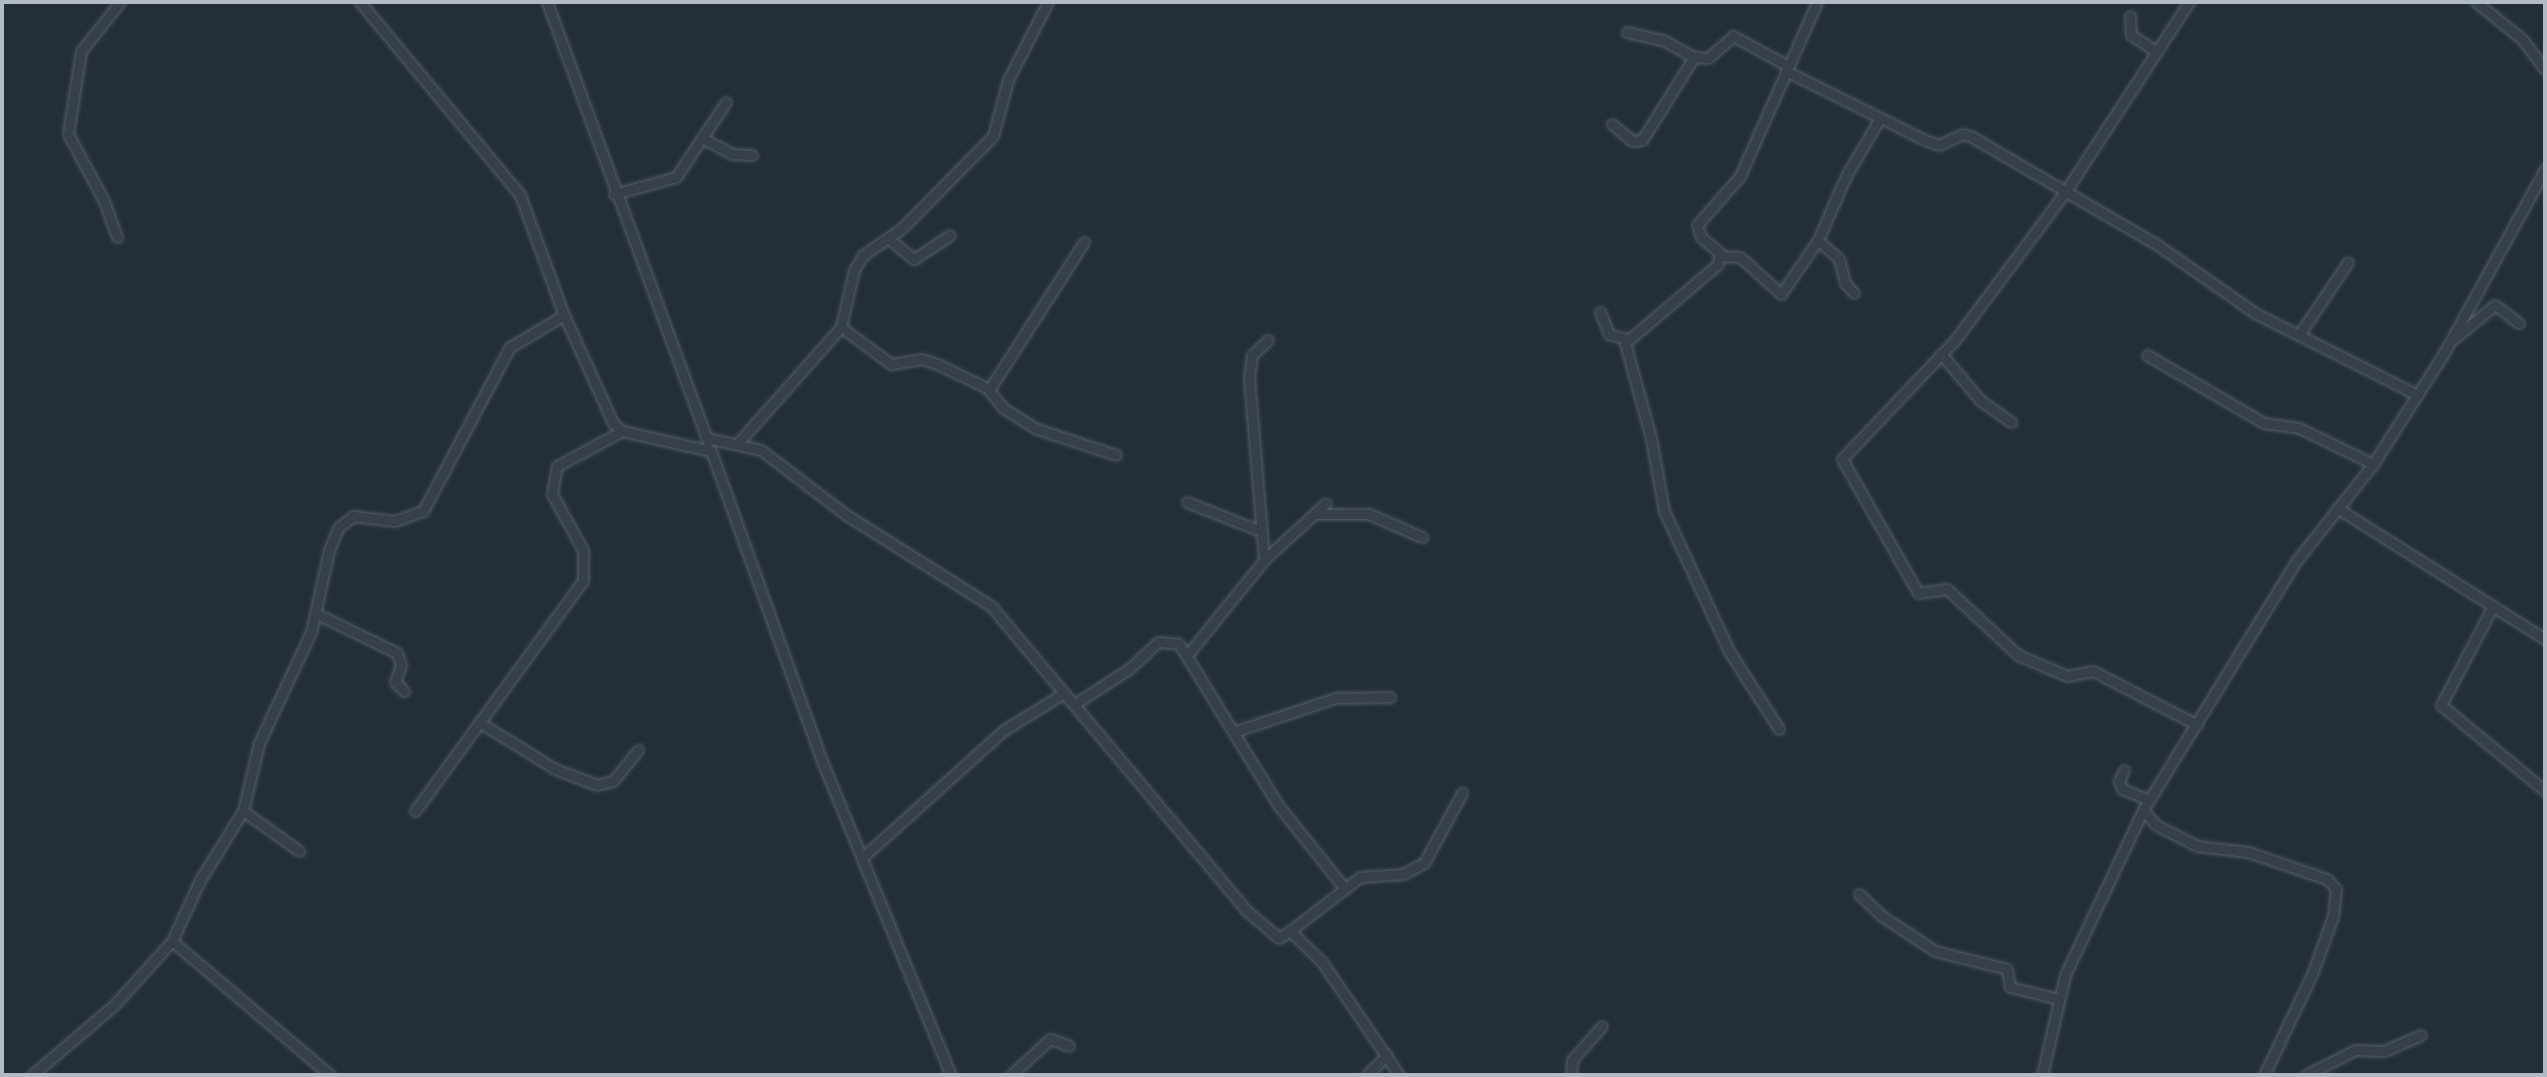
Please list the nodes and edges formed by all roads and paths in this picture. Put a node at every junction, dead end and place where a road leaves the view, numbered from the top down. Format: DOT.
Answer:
graph roads {
  1 [pos="120,2"];
  2 [pos="360,2"];
  3 [pos="547,2"];
  4 [pos="1048,2"];
  5 [pos="1817,2"];
  6 [pos="2189,2"];
  7 [pos="2476,2"];
  8 [pos="2130,16"];
  9 [pos="1627,32"];
  10 [pos="2154,50"];
  11 [pos="1694,57"];
  12 [pos="1787,69"];
  13 [pos="2545,69"];
  14 [pos="726,102"];
  15 [pos="1880,118"];
  16 [pos="1612,124"];
  17 [pos="704,139"];
  18 [pos="752,155"];
  19 [pos="2545,169"];
  20 [pos="2066,191"];
  21 [pos="614,194"];
  22 [pos="950,235"];
  23 [pos="117,237"];
  24 [pos="889,239"];
  25 [pos="1818,240"];
  26 [pos="1084,242"];
  27 [pos="1720,256"];
  28 [pos="2348,262"];
  29 [pos="1854,293"];
  30 [pos="1600,312"];
  31 [pos="564,315"];
  32 [pos="2519,323"];
  33 [pos="841,327"];
  34 [pos="2301,332"];
  35 [pos="1627,339"];
  36 [pos="1268,340"];
  37 [pos="2452,340"];
  38 [pos="1941,354"];
  39 [pos="2147,355"];
  40 [pos="989,390"];
  41 [pos="2417,395"];
  42 [pos="2011,422"];
  43 [pos="622,431"];
  44 [pos="707,438"];
  45 [pos="738,443"];
  46 [pos="711,451"];
  47 [pos="1116,455"];
  48 [pos="2373,464"];
  49 [pos="1187,502"];
  50 [pos="1326,503"];
  51 [pos="2337,508"];
  52 [pos="1318,514"];
  53 [pos="1258,530"];
  54 [pos="1422,537"];
  55 [pos="1264,560"];
  56 [pos="2493,606"];
  57 [pos="315,613"];
  58 [pos="2545,639"];
  59 [pos="1188,654"];
  60 [pos="404,691"];
  61 [pos="1064,693"];
  62 [pos="1390,697"];
  63 [pos="1076,703"];
  64 [pos="479,722"];
  65 [pos="2197,725"];
  66 [pos="1779,729"];
  67 [pos="1236,731"];
  68 [pos="638,750"];
  69 [pos="2124,770"];
  70 [pos="2545,791"];
  71 [pos="1462,793"];
  72 [pos="2149,800"];
  73 [pos="2143,810"];
  74 [pos="243,811"];
  75 [pos="415,811"];
  76 [pos="299,851"];
  77 [pos="864,856"];
  78 [pos="1345,889"];
  79 [pos="1859,894"];
  80 [pos="1290,931"];
  81 [pos="172,941"];
  82 [pos="2058,999"];
  83 [pos="1602,1026"];
  84 [pos="2421,1035"];
  85 [pos="1069,1046"];
  86 [pos="1387,1055"];
  87 [pos="32,1075"];
  88 [pos="330,1075"];
  89 [pos="951,1075"];
  90 [pos="1011,1075"];
  91 [pos="1367,1075"];
  92 [pos="1399,1075"];
  93 [pos="1571,1075"];
  94 [pos="2042,1075"];
  95 [pos="2264,1075"];
  96 [pos="2306,1075"];
  1 -- 23 [label="street"];
  2 -- 31 [label="street"];
  3 -- 21 [label="street"];
  4 -- 24 [label="street"];
  5 -- 12 [label="street"];
  6 -- 10 [label="street"];
  7 -- 13 [label="street"];
  8 -- 10 [label="street"];
  9 -- 11 [label="street"];
  10 -- 20 [label="street"];
  11 -- 12 [label="street"];
  11 -- 16 [label="street"];
  12 -- 15 [label="street"];
  12 -- 27 [label="street"];
  14 -- 17 [label="street"];
  15 -- 20 [label="street"];
  15 -- 25 [label="street"];
  17 -- 18 [label="street"];
  17 -- 21 [label="street"];
  19 -- 37 [label="street"];
  20 -- 34 [label="street"];
  20 -- 38 [label="street"];
  21 -- 44 [label="street"];
  22 -- 24 [label="street"];
  24 -- 33 [label="street"];
  25 -- 27 [label="street"];
  25 -- 29 [label="street"];
  26 -- 40 [label="street"];
  27 -- 35 [label="street"];
  28 -- 34 [label="street"];
  30 -- 35 [label="street"];
  31 -- 43 [label="street"];
  31 -- 57 [label="street"];
  32 -- 37 [label="street"];
  33 -- 40 [label="street"];
  33 -- 45 [label="street"];
  34 -- 41 [label="street"];
  35 -- 66 [label="street"];
  36 -- 53 [label="street"];
  37 -- 41 [label="street"];
  38 -- 42 [label="street"];
  38 -- 65 [label="street"];
  39 -- 48 [label="street"];
  40 -- 47 [label="street"];
  41 -- 48 [label="street"];
  43 -- 46 [label="street"];
  43 -- 64 [label="street"];
  44 -- 45 [label="street"];
  44 -- 46 [label="street"];
  45 -- 61 [label="street"];
  46 -- 77 [label="street"];
  48 -- 51 [label="street"];
  49 -- 53 [label="street"];
  50 -- 52 [label="street"];
  51 -- 56 [label="street"];
  51 -- 65 [label="street"];
  52 -- 54 [label="street"];
  52 -- 55 [label="street"];
  53 -- 55 [label="street"];
  55 -- 59 [label="street"];
  56 -- 58 [label="street"];
  56 -- 70 [label="street"];
  57 -- 60 [label="street"];
  57 -- 74 [label="street"];
  59 -- 63 [label="street"];
  59 -- 67 [label="street"];
  61 -- 63 [label="street"];
  61 -- 77 [label="street"];
  62 -- 67 [label="street"];
  63 -- 80 [label="street"];
  64 -- 68 [label="street"];
  64 -- 75 [label="street"];
  65 -- 72 [label="street"];
  67 -- 78 [label="street"];
  69 -- 72 [label="street"];
  71 -- 78 [label="street"];
  72 -- 73 [label="street"];
  73 -- 82 [label="street"];
  73 -- 95 [label="street"];
  74 -- 76 [label="street"];
  74 -- 81 [label="street"];
  77 -- 89 [label="street"];
  78 -- 80 [label="street"];
  79 -- 82 [label="street"];
  80 -- 86 [label="street"];
  81 -- 87 [label="street"];
  81 -- 88 [label="street"];
  82 -- 94 [label="street"];
  83 -- 93 [label="street"];
  84 -- 96 [label="street"];
  85 -- 90 [label="street"];
  86 -- 91 [label="street"];
  86 -- 92 [label="street"];
}
